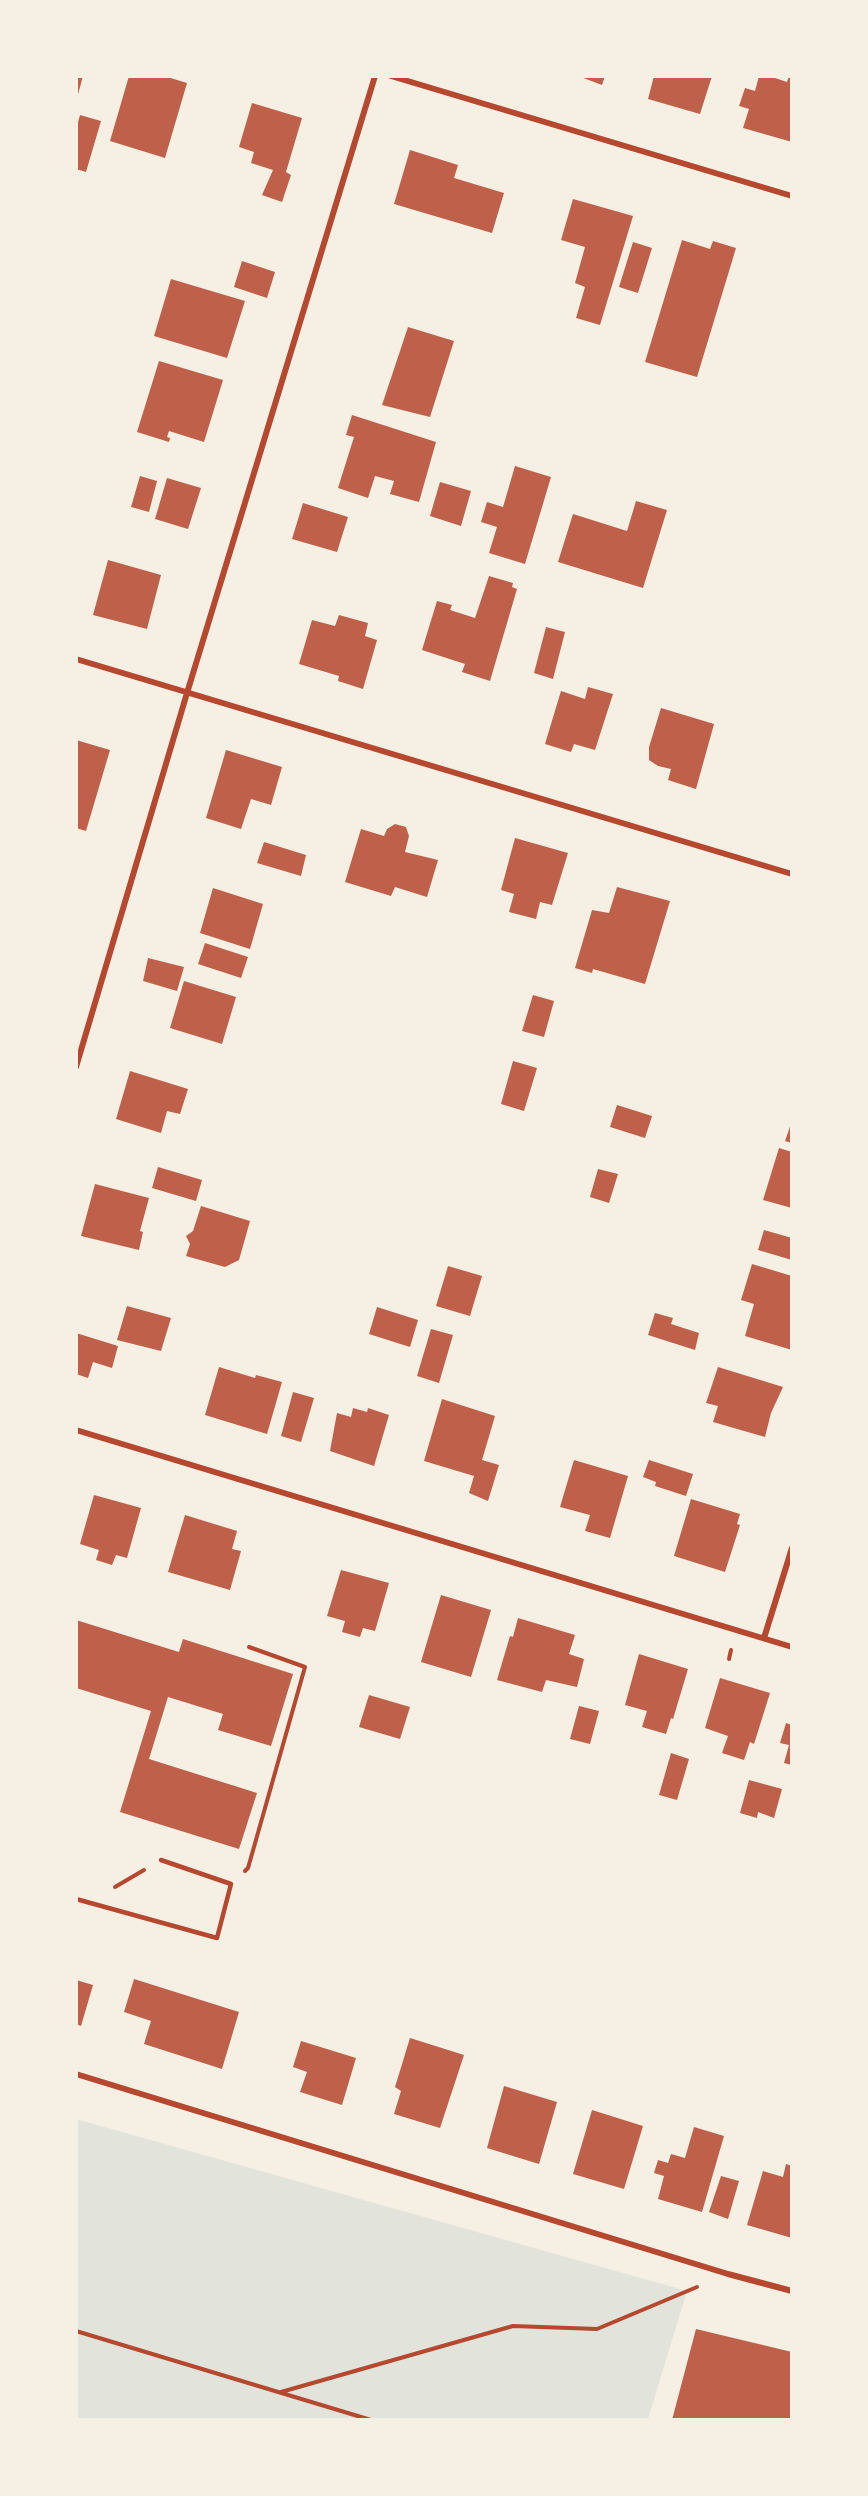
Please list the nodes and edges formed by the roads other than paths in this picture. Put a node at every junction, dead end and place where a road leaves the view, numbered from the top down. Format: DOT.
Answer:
graph roads {
  1 [pos="375,76"];
  2 [pos="392,76"];
  3 [pos="792,196"];
  4 [pos="76,659"];
  5 [pos="188,693"];
  6 [pos="792,874"];
  7 [pos="76,1067"];
  8 [pos="76,1430"];
  9 [pos="792,1548"];
  10 [pos="764,1638"];
  11 [pos="792,1647"];
  12 [pos="161,1860"];
  13 [pos="76,1899"];
  14 [pos="76,2074"];
  15 [pos="792,2291"];
  1 -- 5 [label="street"];
  2 -- 3 [label="street"];
  4 -- 5 [label="street"];
  5 -- 6 [label="street"];
  5 -- 7 [label="street"];
  8 -- 10 [label="street"];
  9 -- 10 [label="street"];
  10 -- 11 [label="street"];
  12 -- 13 [label="lane"];
  14 -- 15 [label="street"];
}
